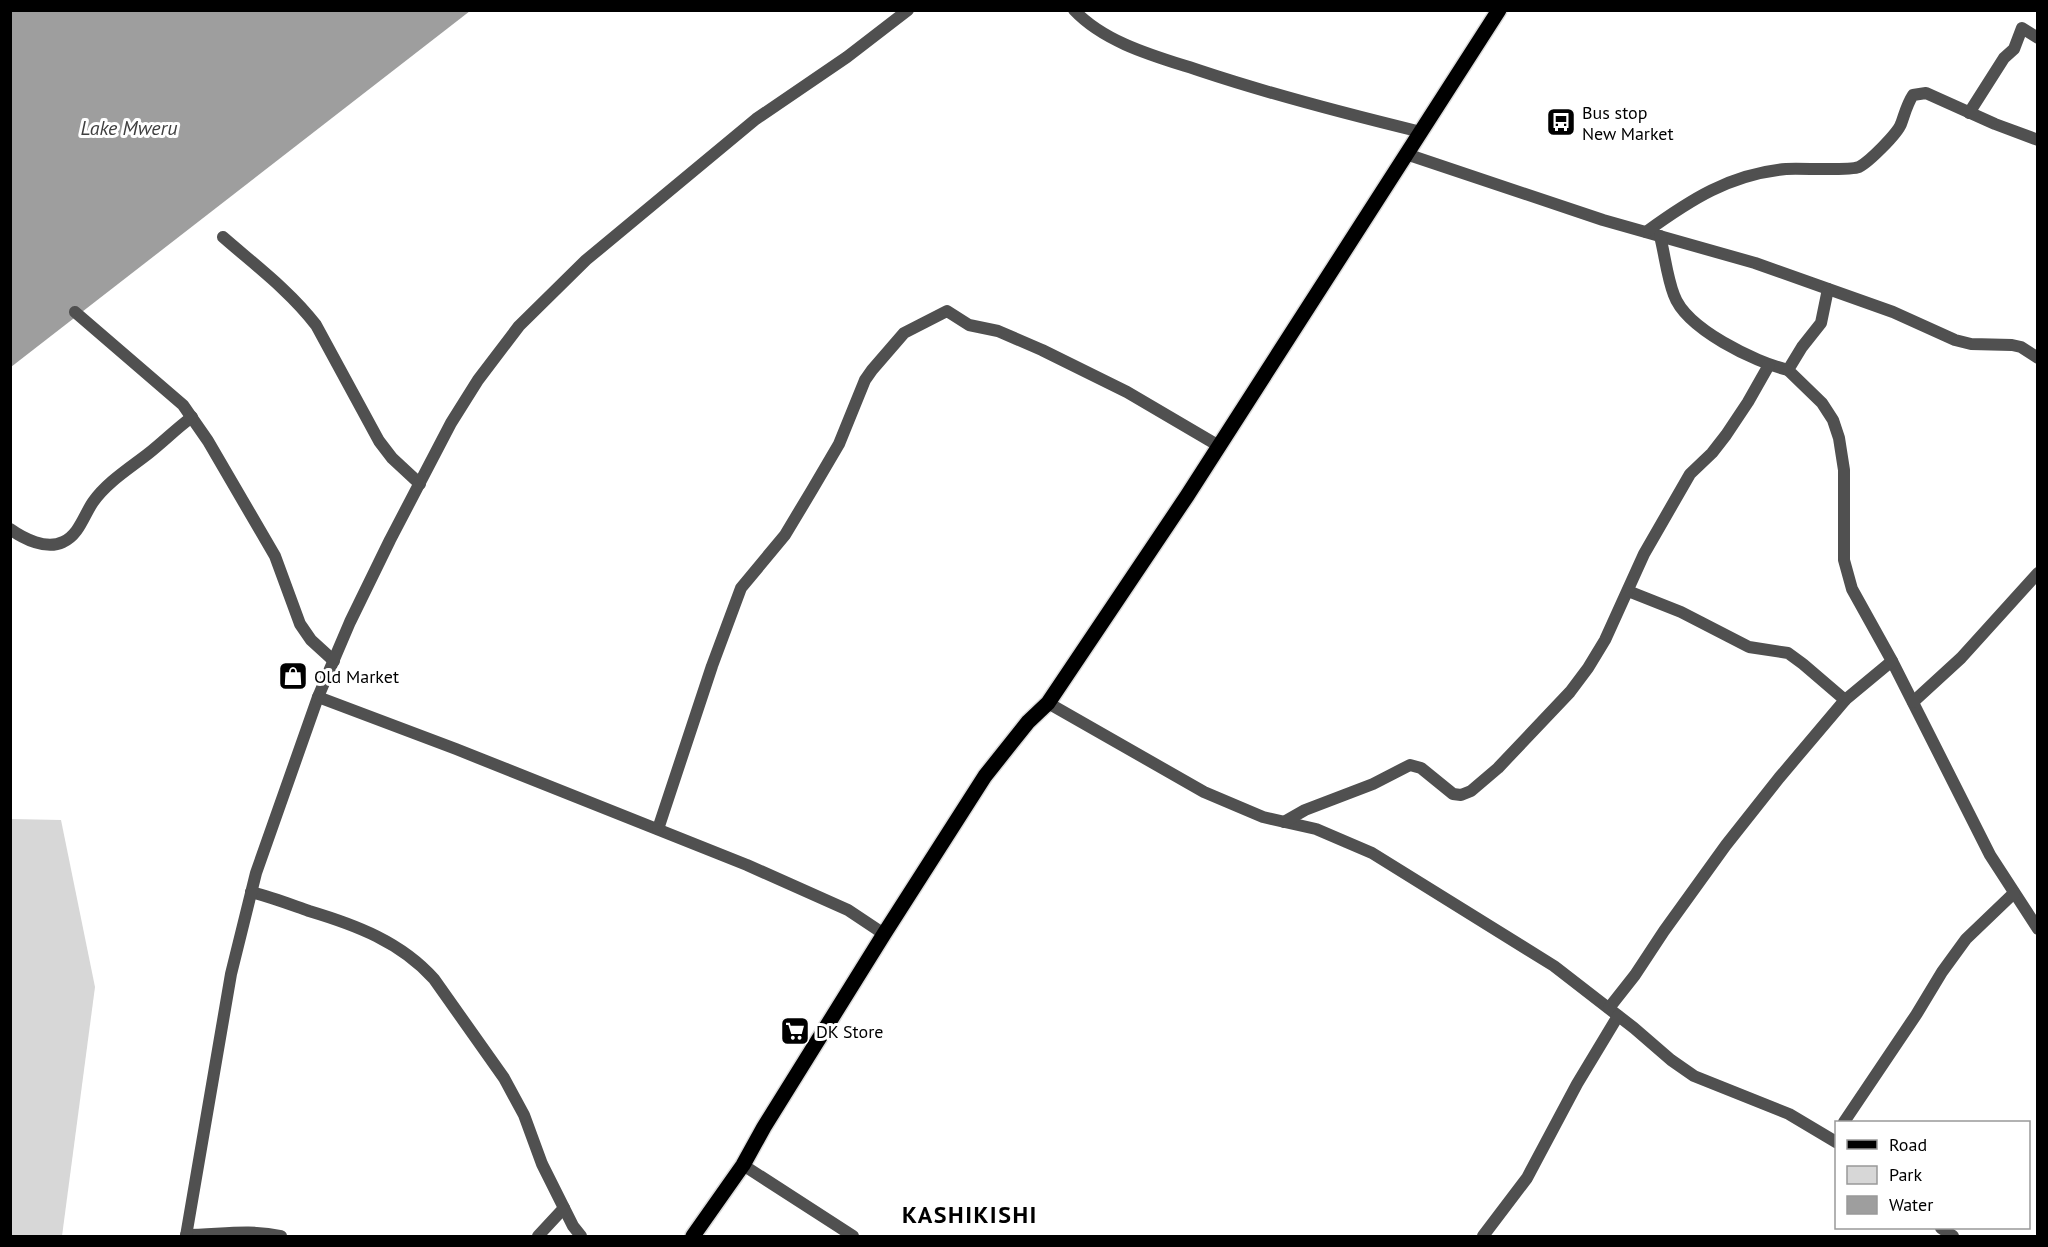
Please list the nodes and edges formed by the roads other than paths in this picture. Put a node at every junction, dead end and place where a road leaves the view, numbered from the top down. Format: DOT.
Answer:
graph roads {
  1 [pos="908,10"];
  2 [pos="1074,10"];
  3 [pos="1499,10"];
  4 [pos="2037,38"];
  5 [pos="1969,113"];
  6 [pos="1420,132"];
  7 [pos="2037,140"];
  8 [pos="1406,154"];
  9 [pos="1646,232"];
  10 [pos="223,237"];
  11 [pos="1659,237"];
  12 [pos="1828,289"];
  13 [pos="75,312"];
  14 [pos="2037,358"];
  15 [pos="1769,365"];
  16 [pos="1788,370"];
  17 [pos="192,417"];
  18 [pos="1219,446"];
  19 [pos="420,484"];
  20 [pos="10,530"];
  21 [pos="2037,573"];
  22 [pos="1628,591"];
  23 [pos="334,661"];
  24 [pos="1892,661"];
  25 [pos="318,697"];
  26 [pos="1845,700"];
  27 [pos="1913,702"];
  28 [pos="1048,703"];
  29 [pos="1284,822"];
  30 [pos="658,829"];
  31 [pos="251,892"];
  32 [pos="2014,892"];
  33 [pos="2037,929"];
  34 [pos="884,934"];
  35 [pos="1613,1012"];
  36 [pos="1845,1121"];
  37 [pos="1835,1138"];
  38 [pos="743,1165"];
  39 [pos="564,1208"];
  40 [pos="186,1236"];
  41 [pos="281,1236"];
  42 [pos="538,1236"];
  43 [pos="581,1236"];
  44 [pos="693,1236"];
  45 [pos="854,1236"];
  46 [pos="1483,1236"];
  1 -- 19 [label="street"];
  2 -- 6 [label="street"];
  3 -- 6 [label="main road"];
  4 -- 5 [label="street"];
  5 -- 7 [label="street"];
  5 -- 9 [label="street"];
  6 -- 8 [label="main road"];
  8 -- 9 [label="street"];
  8 -- 18 [label="main road"];
  9 -- 11 [label="street"];
  10 -- 19 [label="street"];
  11 -- 12 [label="street"];
  11 -- 15 [label="street"];
  12 -- 14 [label="street"];
  12 -- 16 [label="street"];
  13 -- 17 [label="street"];
  15 -- 16 [label="street"];
  15 -- 22 [label="street"];
  16 -- 24 [label="street"];
  17 -- 20 [label="street"];
  17 -- 23 [label="street"];
  18 -- 28 [label="main road"];
  18 -- 30 [label="street"];
  19 -- 23 [label="street"];
  21 -- 27 [label="street"];
  22 -- 26 [label="street"];
  22 -- 29 [label="street"];
  23 -- 25 [label="street"];
  24 -- 26 [label="street"];
  24 -- 27 [label="street"];
  25 -- 30 [label="street"];
  25 -- 31 [label="street"];
  26 -- 35 [label="street"];
  27 -- 32 [label="street"];
  28 -- 29 [label="street"];
  28 -- 34 [label="main road"];
  29 -- 35 [label="street"];
  30 -- 34 [label="street"];
  31 -- 39 [label="street"];
  31 -- 40 [label="street"];
  32 -- 33 [label="street"];
  32 -- 36 [label="street"];
  34 -- 38 [label="main road"];
  35 -- 37 [label="street"];
  35 -- 46 [label="street"];
  38 -- 44 [label="main road"];
  38 -- 45 [label="street"];
  39 -- 42 [label="street"];
  39 -- 43 [label="street"];
  40 -- 41 [label="street"];
}
